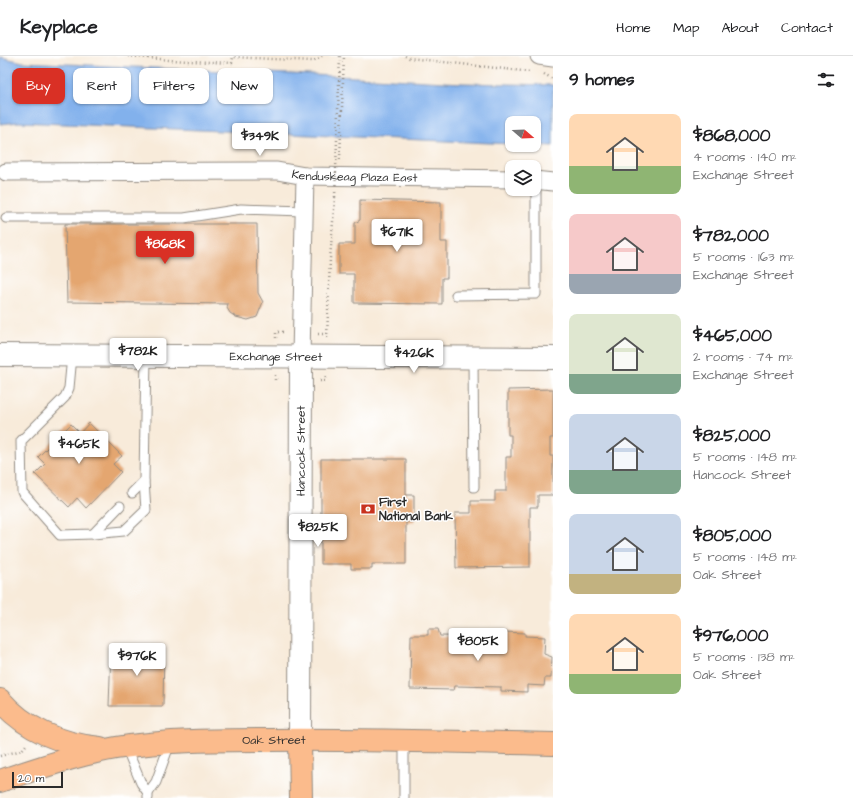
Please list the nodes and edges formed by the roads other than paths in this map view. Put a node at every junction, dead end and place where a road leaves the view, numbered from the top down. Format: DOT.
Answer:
graph roads {
  1 [pos="553,58"];
  2 [pos="537,64"];
  3 [pos="6,172"];
  4 [pos="304,176"];
  5 [pos="505,179"];
  6 [pos="541,181"];
  7 [pos="553,182"];
  8 [pos="535,196"];
  9 [pos="304,212"];
  10 [pos="6,218"];
  11 [pos="456,295"];
  12 [pos="0,355"];
  13 [pos="146,355"];
  14 [pos="72,356"];
  15 [pos="301,356"];
  16 [pos="474,357"];
  17 [pos="553,358"];
  18 [pos="144,481"];
  19 [pos="474,487"];
  20 [pos="132,493"];
  21 [pos="120,506"];
  22 [pos="93,534"];
  23 [pos="0,700"];
  24 [pos="300,740"];
  25 [pos="404,741"];
  26 [pos="170,742"];
  27 [pos="553,744"];
  28 [pos="120,748"];
  29 [pos="0,781"];
  30 [pos="148,795"];
  31 [pos="301,798"];
  32 [pos="404,798"];
  1 -- 2 [label="street"];
  3 -- 4 [label="street, Kenduskeag Plaza East"];
  4 -- 5 [label="street, Kenduskeag Plaza East"];
  4 -- 9 [label="street, Hancock Street"];
  6 -- 7 [label="street"];
  8 -- 11 [label="lane"];
  9 -- 10 [label="lane"];
  9 -- 15 [label="street, Hancock Street"];
  12 -- 14 [label="street, Exchange Street"];
  13 -- 14 [label="street, Exchange Street"];
  13 -- 15 [label="street, Exchange Street"];
  13 -- 18 [label="lane"];
  14 -- 22 [label="lane"];
  15 -- 16 [label="street, Exchange Street"];
  15 -- 24 [label="street, Hancock Street"];
  16 -- 17 [label="street, Exchange Street"];
  16 -- 19 [label="lane"];
  18 -- 20 [label="lane"];
  18 -- 22 [label="lane"];
  21 -- 22 [label="lane"];
  23 -- 28 [label="main road"];
  24 -- 25 [label="main road, Oak Street"];
  24 -- 26 [label="main road, Oak Street"];
  24 -- 31 [label="main road, Hancock Street"];
  25 -- 27 [label="main road, Oak Street"];
  25 -- 32 [label="lane"];
  26 -- 28 [label="main road, Oak Street"];
  26 -- 30 [label="lane"];
  28 -- 29 [label="main road, Oak Street"];
  28 -- 30 [label="lane"];
}
